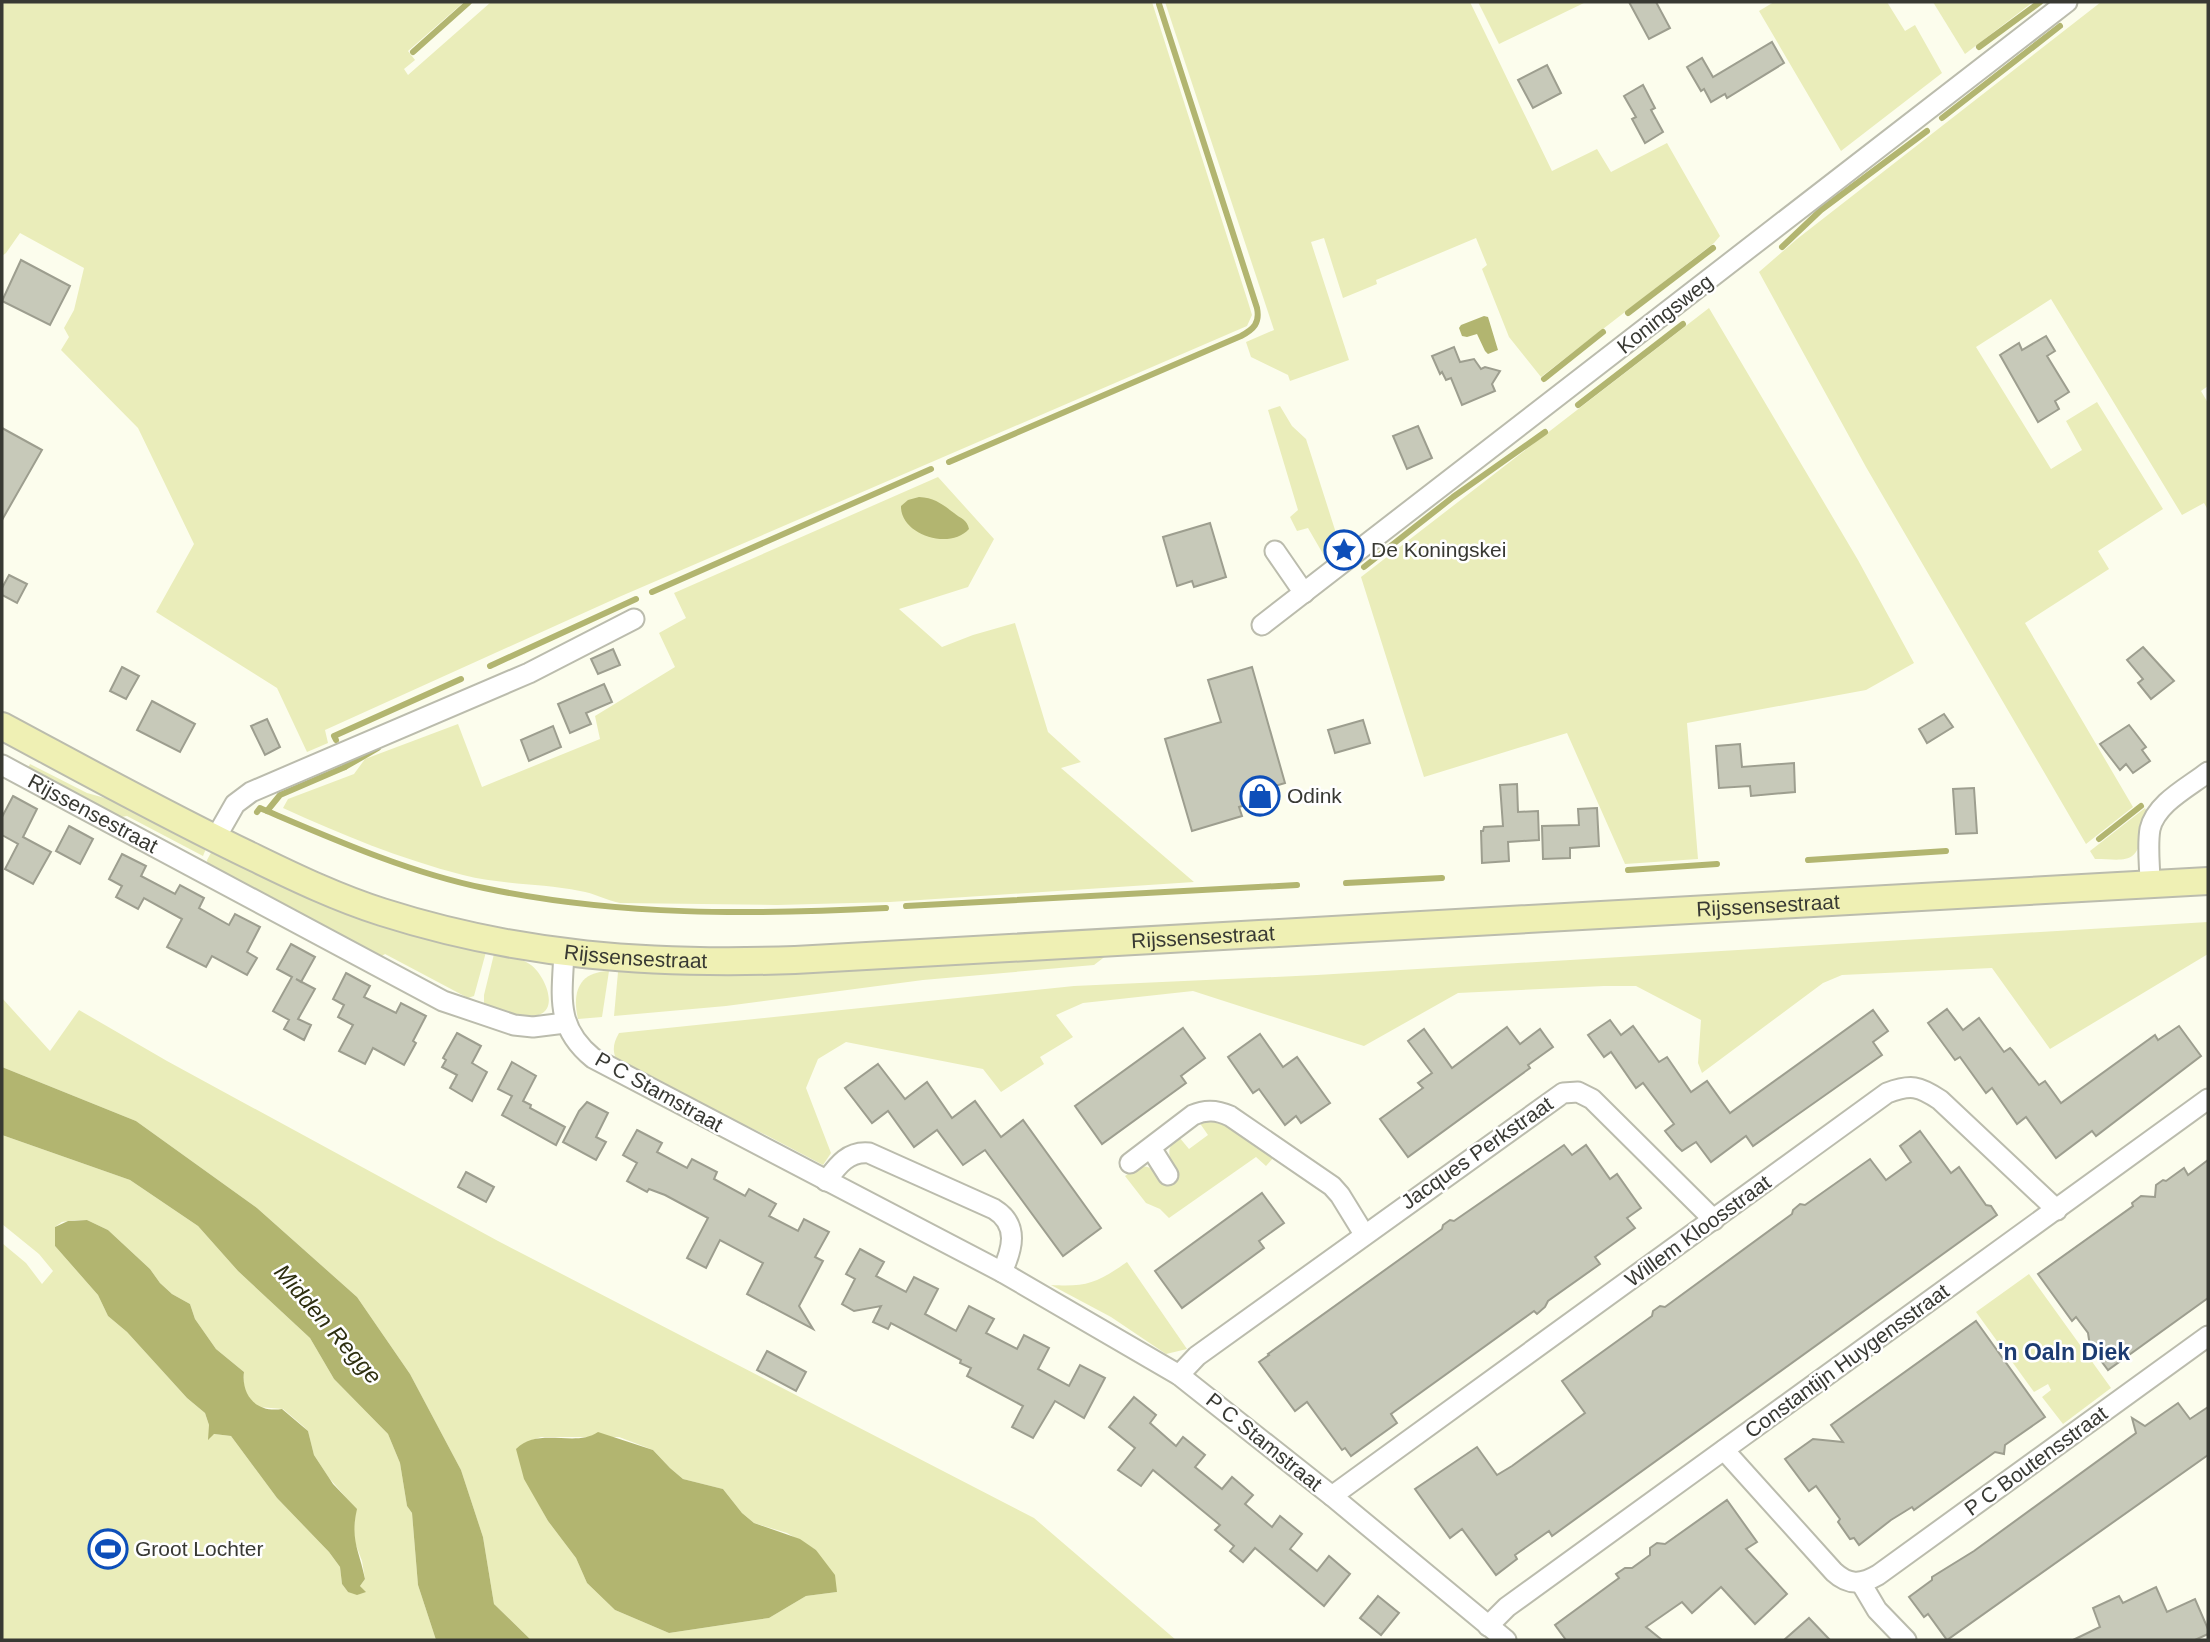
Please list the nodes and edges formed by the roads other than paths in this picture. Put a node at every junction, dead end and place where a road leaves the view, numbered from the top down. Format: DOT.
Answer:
graph roads {
  1 [pos="2067,2"];
  2 [pos="1275,551"];
  3 [pos="1304,593"];
  4 [pos="634,619"];
  5 [pos="1262,625"];
  6 [pos="2,726"];
  7 [pos="2,765"];
  8 [pos="2208,772"];
  9 [pos="215,839"];
  10 [pos="2208,881"];
  11 [pos="2150,884"];
  12 [pos="564,953"];
  13 [pos="565,1023"];
  14 [pos="2208,1099"];
  15 [pos="1151,1148"];
  16 [pos="1130,1163"];
  17 [pos="1168,1175"];
  18 [pos="826,1181"];
  19 [pos="2057,1210"];
  20 [pos="1714,1220"];
  21 [pos="1364,1234"];
  22 [pos="1002,1272"];
  23 [pos="2208,1336"];
  24 [pos="1179,1375"];
  25 [pos="1724,1450"];
  26 [pos="1332,1496"];
  27 [pos="1861,1583"];
  28 [pos="1488,1626"];
  29 [pos="1506,1640"];
  30 [pos="1906,1640"];
  1 -- 3 [label="street, Koningsweg"];
  2 -- 3 [label="street"];
  3 -- 5 [label="street, Koningsweg"];
  4 -- 9 [label="street"];
  6 -- 9 [label="main road, Rijssensestraat"];
  7 -- 13 [label="street, Rijssensestraat"];
  8 -- 11 [label="street"];
  9 -- 12 [label="main road, Rijssensestraat"];
  10 -- 11 [label="main road, Rijssensestraat"];
  11 -- 12 [label="main road, Rijssensestraat"];
  12 -- 13 [label="street"];
  13 -- 18 [label="street, P C Stamstraat"];
  14 -- 19 [label="street, Constantijn Huygensstraat"];
  15 -- 16 [label="street"];
  15 -- 17 [label="street"];
  15 -- 21 [label="street"];
  18 -- 22 [label="street, P C Stamstraat"];
  18 -- 22 [label="street"];
  19 -- 20 [label="street, Willem Kloosstraat"];
  19 -- 25 [label="street, Constantijn Huygensstraat"];
  20 -- 21 [label="street, Jacques Perkstraat"];
  20 -- 26 [label="street, Willem Kloosstraat"];
  21 -- 24 [label="street, Jacques Perkstraat"];
  22 -- 24 [label="street, P C Stamstraat"];
  23 -- 27 [label="street, P C Boutensstraat"];
  24 -- 26 [label="street, P C Stamstraat"];
  25 -- 27 [label="street"];
  25 -- 28 [label="street, Constantijn Huygensstraat"];
  26 -- 28 [label="street, P C Stamstraat"];
  27 -- 30 [label="street"];
  28 -- 29 [label="street, P C Stamstraat"];
}
